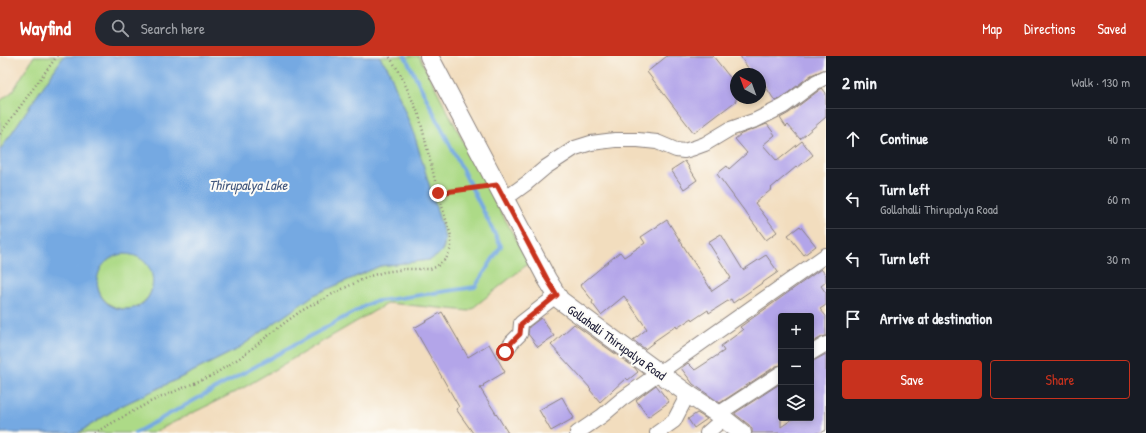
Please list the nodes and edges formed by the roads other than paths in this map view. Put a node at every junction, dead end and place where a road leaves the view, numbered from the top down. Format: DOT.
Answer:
graph roads {
  1 [pos="429,56"];
  2 [pos="826,77"];
  3 [pos="501,192"];
  4 [pos="826,255"];
  5 [pos="557,295"];
  6 [pos="826,344"];
  7 [pos="814,351"];
  8 [pos="505,352"];
  9 [pos="659,373"];
  10 [pos="778,375"];
  11 [pos="688,394"];
  12 [pos="721,417"];
  13 [pos="577,433"];
  14 [pos="658,433"];
  15 [pos="707,433"];
  16 [pos="742,433"];
  1 -- 3 [label="street, Gollahalli Thirupalya Road"];
  2 -- 3 [label="street"];
  3 -- 5 [label="street, Gollahalli Thirupalya Road"];
  4 -- 9 [label="street"];
  5 -- 8 [label="street"];
  5 -- 9 [label="street, Gollahalli Thirupalya Road"];
  6 -- 7 [label="street"];
  9 -- 11 [label="street, Gollahalli Thirupalya Road"];
  9 -- 13 [label="street"];
  10 -- 12 [label="street"];
  11 -- 12 [label="street, Gollahalli Thirupalya Road"];
  11 -- 14 [label="street"];
  12 -- 15 [label="street"];
  12 -- 16 [label="street, Gollahalli Thirupalya Road"];
}
